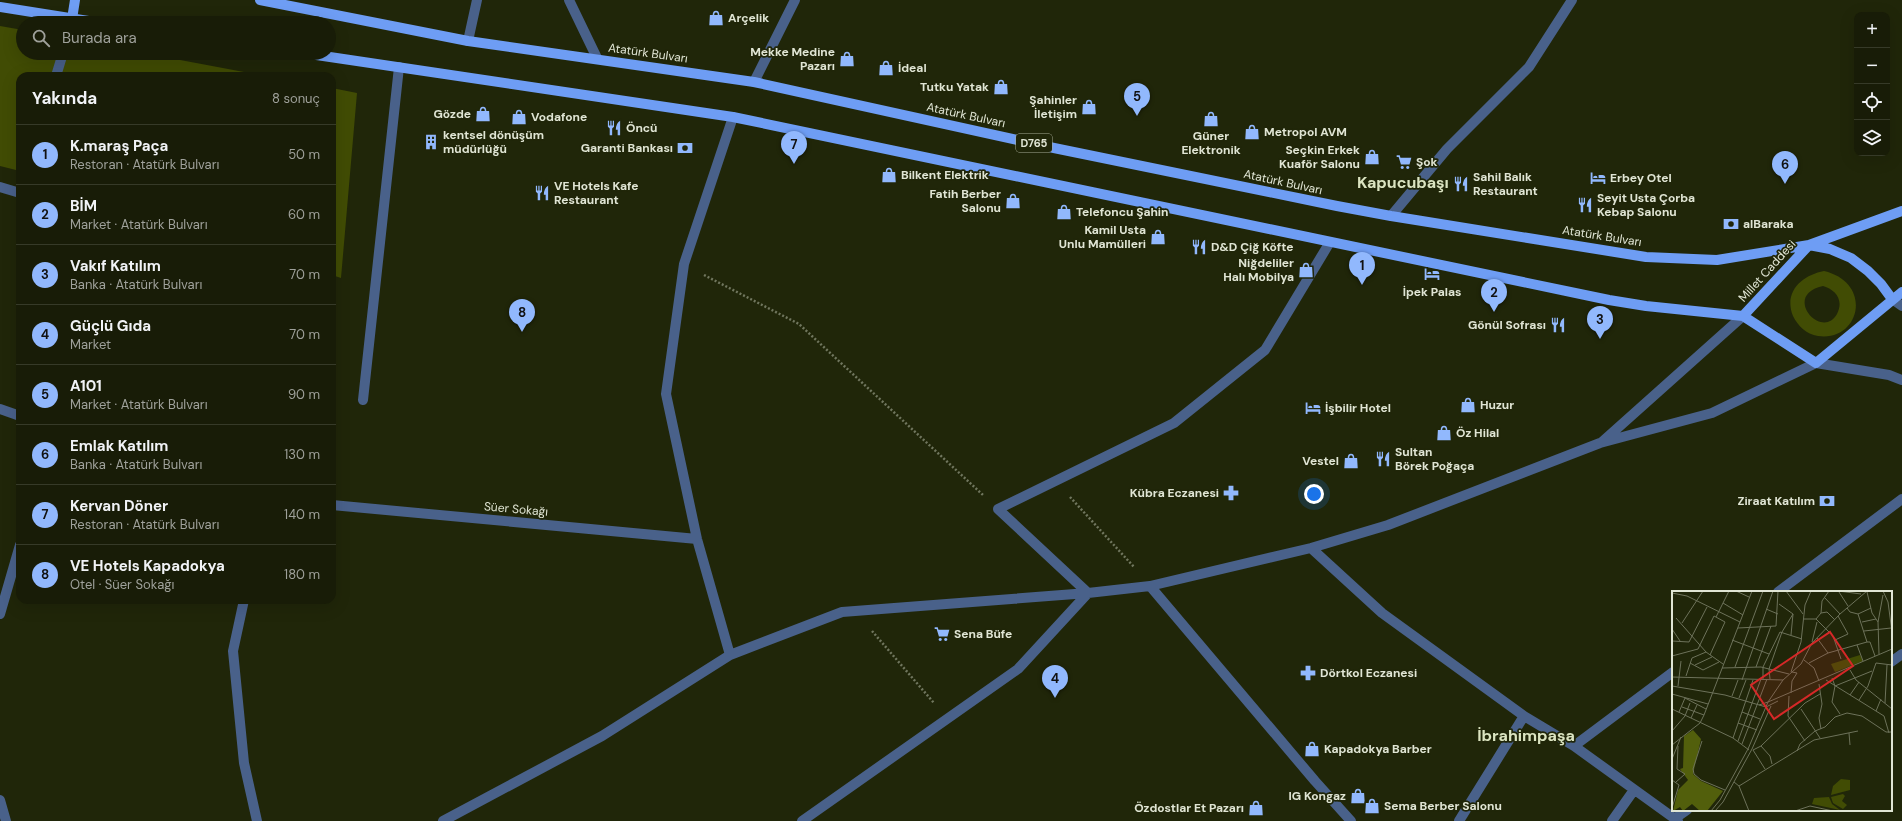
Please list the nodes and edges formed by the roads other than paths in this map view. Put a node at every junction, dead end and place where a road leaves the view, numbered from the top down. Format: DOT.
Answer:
graph roads {
  1 [pos="75,0"];
  2 [pos="260,0"];
  3 [pos="477,0"];
  4 [pos="569,0"];
  5 [pos="795,0"];
  6 [pos="1572,0"];
  7 [pos="0,8"];
  8 [pos="44,16"];
  9 [pos="73,16"];
  10 [pos="468,41"];
  11 [pos="336,58"];
  12 [pos="597,58"];
  13 [pos="61,60"];
  14 [pos="399,67"];
  15 [pos="57,72"];
  16 [pos="754,82"];
  17 [pos="733,117"];
  18 [pos="0,187"];
  19 [pos="16,192"];
  20 [pos="1902,211"];
  21 [pos="1391,216"];
  22 [pos="1330,242"];
  23 [pos="1809,244"];
  24 [pos="1902,292"];
  25 [pos="1892,299"];
  26 [pos="1902,306"];
  27 [pos="1743,316"];
  28 [pos="1816,364"];
  29 [pos="1902,380"];
  30 [pos="363,400"];
  31 [pos="0,409"];
  32 [pos="16,415"];
  33 [pos="1600,443"];
  34 [pos="1902,498"];
  35 [pos="336,505"];
  36 [pos="697,539"];
  37 [pos="1311,548"];
  38 [pos="16,559"];
  39 [pos="1150,586"];
  40 [pos="1779,591"];
  41 [pos="1088,593"];
  42 [pos="243,604"];
  43 [pos="0,614"];
  44 [pos="1902,654"];
  45 [pos="730,655"];
  46 [pos="1892,661"];
  47 [pos="1672,673"];
  48 [pos="1524,716"];
  49 [pos="1574,746"];
  50 [pos="1634,790"];
  51 [pos="0,800"];
  52 [pos="1686,811"];
  53 [pos="1676,820"];
  54 [pos="6,821"];
  55 [pos="257,821"];
  56 [pos="443,821"];
  57 [pos="802,821"];
  58 [pos="1351,821"];
  59 [pos="1459,821"];
  60 [pos="1612,821"];
  1 -- 9 [label="main road"];
  2 -- 10 [label="main road, Atatürk Bulvarı / D765"];
  3 -- 10 [label="street"];
  4 -- 12 [label="street"];
  5 -- 16 [label="street"];
  6 -- 21 [label="street"];
  7 -- 8 [label="main road"];
  10 -- 12 [label="main road, Atatürk Bulvarı / D765"];
  11 -- 14 [label="main road"];
  12 -- 16 [label="main road, Atatürk Bulvarı / D765"];
  13 -- 15 [label="street"];
  14 -- 17 [label="main road"];
  14 -- 30 [label="street"];
  16 -- 21 [label="main road, Atatürk Bulvarı / D765"];
  17 -- 22 [label="main road"];
  17 -- 36 [label="street"];
  18 -- 19 [label="street"];
  20 -- 23 [label="main road, Millet Caddesi"];
  21 -- 23 [label="main road, Atatürk Bulvarı / D765"];
  22 -- 27 [label="main road"];
  22 -- 41 [label="street"];
  23 -- 25 [label="main road"];
  23 -- 27 [label="main road, Millet Caddesi"];
  24 -- 25 [label="main road"];
  25 -- 26 [label="street"];
  25 -- 28 [label="main road"];
  27 -- 28 [label="main road"];
  27 -- 33 [label="street"];
  28 -- 29 [label="street"];
  28 -- 33 [label="street"];
  31 -- 32 [label="street"];
  33 -- 37 [label="street"];
  34 -- 40 [label="street"];
  35 -- 36 [label="street, Süer Sokağı"];
  36 -- 45 [label="street"];
  37 -- 39 [label="street"];
  37 -- 48 [label="street"];
  38 -- 43 [label="street"];
  39 -- 41 [label="street"];
  39 -- 58 [label="street"];
  41 -- 45 [label="street"];
  41 -- 57 [label="street"];
  42 -- 55 [label="street"];
  44 -- 46 [label="street"];
  45 -- 56 [label="street"];
  47 -- 49 [label="street"];
  48 -- 49 [label="street"];
  48 -- 59 [label="street"];
  49 -- 50 [label="street"];
  50 -- 53 [label="street"];
  50 -- 60 [label="street"];
  51 -- 54 [label="street"];
  52 -- 53 [label="street"];
}
